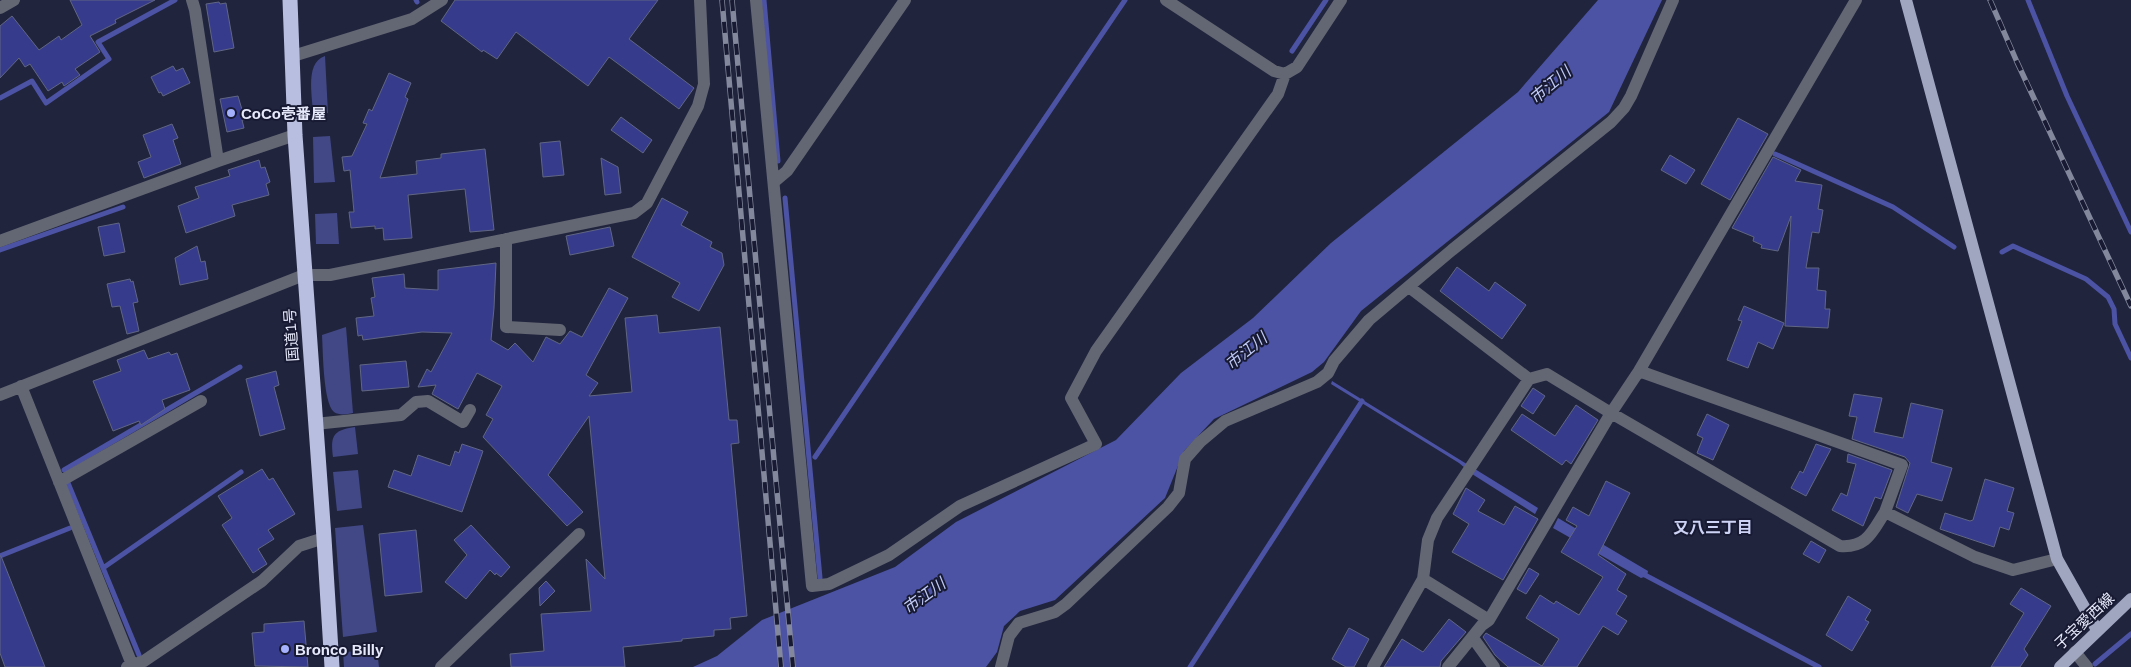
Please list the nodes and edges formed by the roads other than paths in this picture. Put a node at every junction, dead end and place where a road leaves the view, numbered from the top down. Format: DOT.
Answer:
graph roads {
  1 [pos="14,0"];
  2 [pos="192,0"];
  3 [pos="290,0"];
  4 [pos="700,0"];
  5 [pos="756,0"];
  6 [pos="905,0"];
  7 [pos="1166,0"];
  8 [pos="1342,0"];
  9 [pos="1673,0"];
  10 [pos="1856,0"];
  11 [pos="1906,0"];
  12 [pos="434,2"];
  13 [pos="0,8"];
  14 [pos="293,56"];
  15 [pos="1286,74"];
  16 [pos="295,135"];
  17 [pos="218,161"];
  18 [pos="774,182"];
  19 [pos="506,239"];
  20 [pos="0,241"];
  21 [pos="304,275"];
  22 [pos="1409,287"];
  23 [pos="560,330"];
  24 [pos="1639,371"];
  25 [pos="1529,378"];
  26 [pos="21,386"];
  27 [pos="0,395"];
  28 [pos="201,401"];
  29 [pos="470,410"];
  30 [pos="1611,413"];
  31 [pos="315,424"];
  32 [pos="59,482"];
  33 [pos="1885,512"];
  34 [pos="579,534"];
  35 [pos="324,538"];
  36 [pos="2058,559"];
  37 [pos="1423,579"];
  38 [pos="2131,599"];
  39 [pos="1489,620"];
  40 [pos="2097,630"];
  41 [pos="1473,638"];
  42 [pos="2075,652"];
  43 [pos="130,666"];
  44 [pos="332,667"];
  45 [pos="441,667"];
  46 [pos="1001,667"];
  47 [pos="1373,667"];
  48 [pos="1448,667"];
  49 [pos="1494,667"];
  50 [pos="2060,667"];
  51 [pos="2087,667"];
  1 -- 13 [label="street"];
  2 -- 17 [label="street"];
  3 -- 14 [label="highway, 国道1号"];
  4 -- 19 [label="street"];
  5 -- 18 [label="street"];
  6 -- 18 [label="street"];
  7 -- 15 [label="street"];
  8 -- 15 [label="street"];
  9 -- 22 [label="street"];
  10 -- 24 [label="street"];
  11 -- 36 [label="main road"];
  12 -- 14 [label="street"];
  14 -- 16 [label="highway, 国道1号"];
  15 -- 18 [label="street"];
  16 -- 17 [label="street"];
  16 -- 21 [label="highway, 国道1号"];
  17 -- 20 [label="street"];
  19 -- 21 [label="street"];
  19 -- 23 [label="street"];
  21 -- 26 [label="street"];
  21 -- 31 [label="highway, 国道1号"];
  22 -- 25 [label="street"];
  22 -- 46 [label="street"];
  24 -- 30 [label="street"];
  24 -- 33 [label="street"];
  25 -- 30 [label="street"];
  25 -- 37 [label="street"];
  26 -- 27 [label="street"];
  26 -- 32 [label="street"];
  28 -- 32 [label="street"];
  29 -- 31 [label="street"];
  30 -- 33 [label="street"];
  30 -- 39 [label="street"];
  31 -- 35 [label="highway, 国道1号"];
  32 -- 43 [label="street"];
  33 -- 36 [label="street"];
  34 -- 45 [label="street"];
  35 -- 43 [label="street"];
  35 -- 44 [label="highway, 国道1号"];
  36 -- 40 [label="main road"];
  37 -- 39 [label="street"];
  37 -- 47 [label="street"];
  38 -- 40 [label="main road, 子宝愛西線"];
  39 -- 41 [label="street"];
  40 -- 42 [label="main road, 子宝愛西線"];
  41 -- 48 [label="street"];
  41 -- 49 [label="street"];
  42 -- 50 [label="main road, 子宝愛西線"];
  42 -- 51 [label="street"];
}
